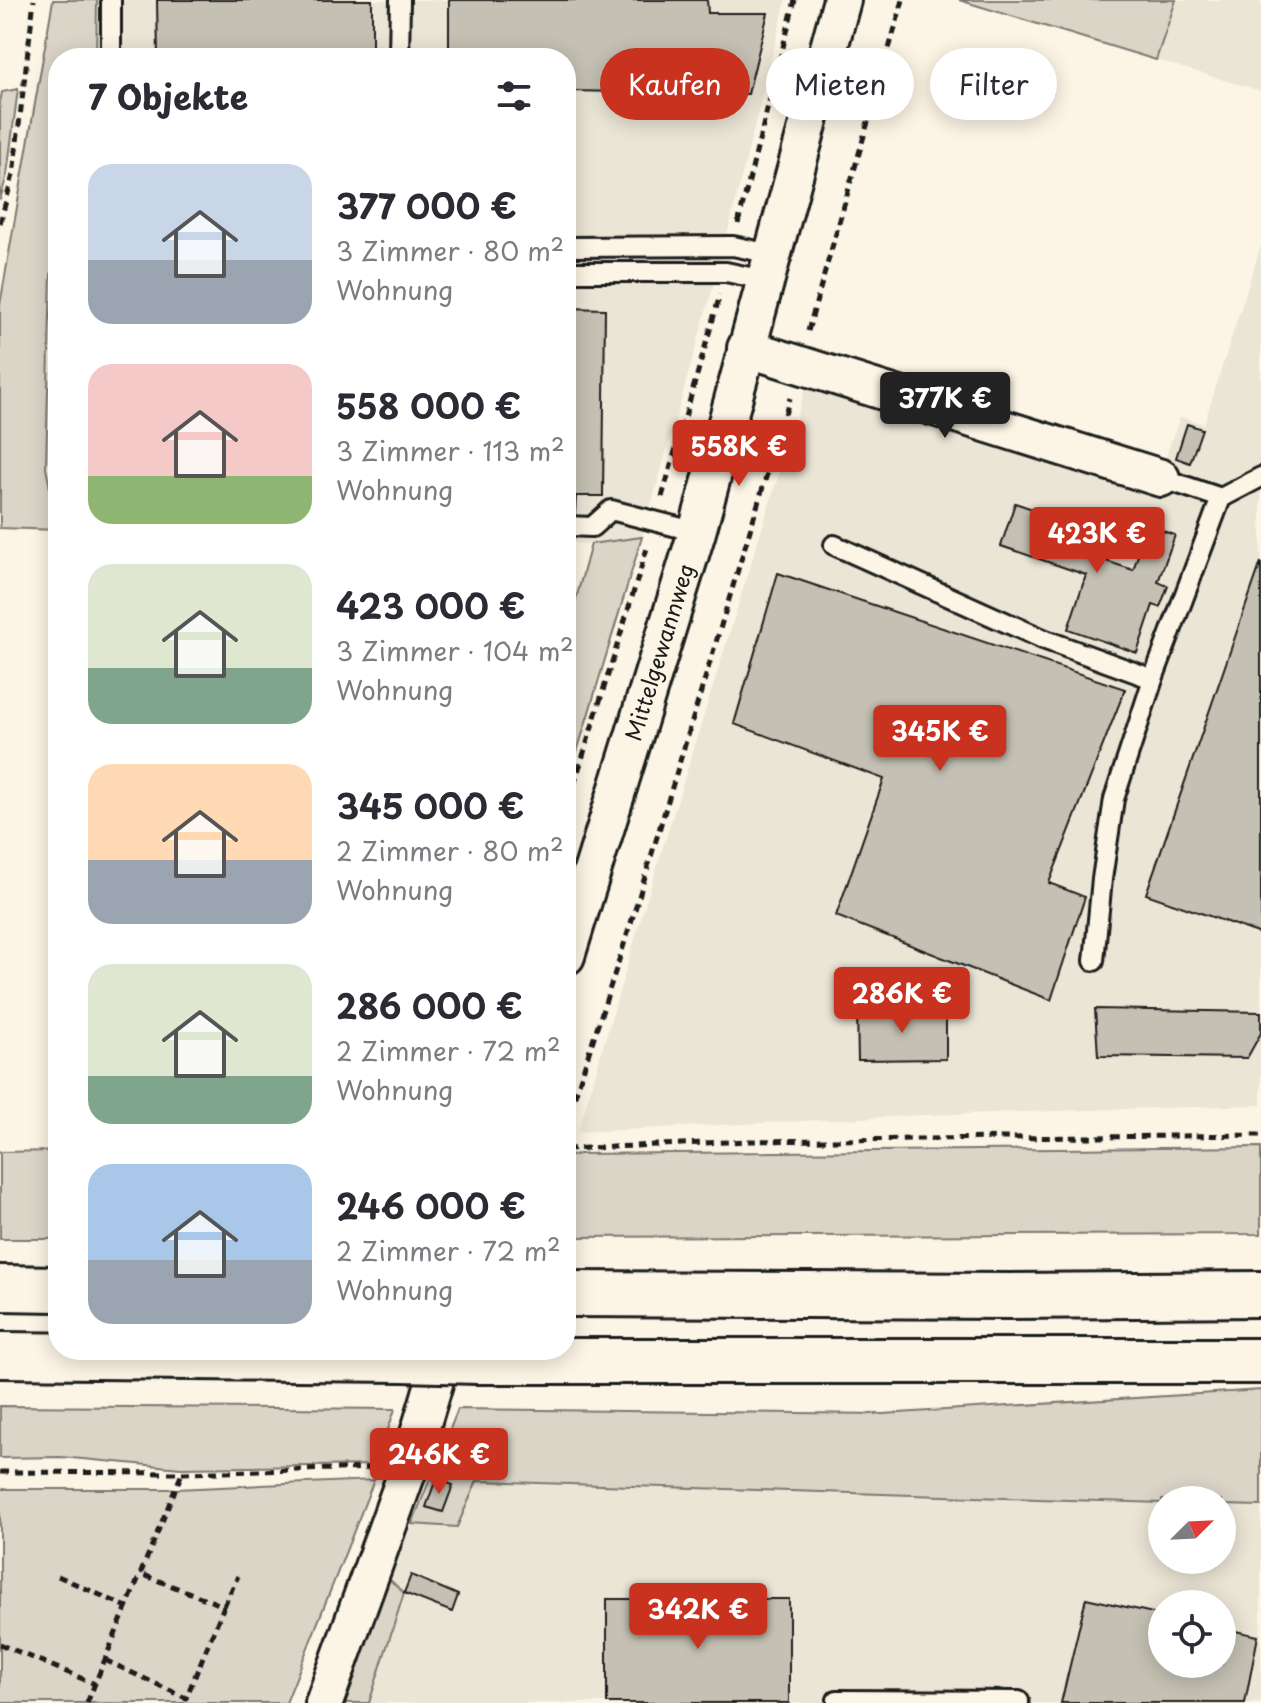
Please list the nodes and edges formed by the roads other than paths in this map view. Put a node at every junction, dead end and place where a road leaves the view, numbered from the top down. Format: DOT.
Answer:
graph roads {
  1 [pos="111,0"];
  2 [pos="400,0"];
  3 [pos="842,0"];
  4 [pos="111,48"];
  5 [pos="399,48"];
  6 [pos="576,247"];
  7 [pos="768,267"];
  8 [pos="576,272"];
  9 [pos="746,348"];
  10 [pos="1261,477"];
  11 [pos="1161,478"];
  12 [pos="1221,498"];
  13 [pos="576,526"];
  14 [pos="697,532"];
  15 [pos="834,545"];
  16 [pos="1153,679"];
  17 [pos="576,924"];
  18 [pos="1094,961"];
  19 [pos="0,1288"];
  20 [pos="48,1289"];
  21 [pos="576,1294"];
  22 [pos="1261,1294"];
  23 [pos="0,1355"];
  24 [pos="48,1355"];
  25 [pos="576,1358"];
  26 [pos="440,1360"];
  27 [pos="1261,1361"];
  28 [pos="324,1703"];
  29 [pos="837,1703"];
  30 [pos="1019,1703"];
  1 -- 4 [label="lane"];
  2 -- 5 [label="lane"];
  3 -- 7 [label="street, Mittelgewannweg"];
  6 -- 7 [label="lane"];
  7 -- 8 [label="lane"];
  7 -- 9 [label="street, Mittelgewannweg"];
  9 -- 11 [label="street"];
  9 -- 14 [label="street, Mittelgewannweg"];
  10 -- 12 [label="lane"];
  11 -- 12 [label="lane"];
  12 -- 16 [label="lane"];
  13 -- 14 [label="lane"];
  14 -- 17 [label="street, Mittelgewannweg"];
  15 -- 16 [label="lane"];
  16 -- 18 [label="lane"];
  19 -- 20 [label="highway"];
  21 -- 22 [label="highway"];
  23 -- 24 [label="highway"];
  25 -- 27 [label="highway"];
  26 -- 28 [label="street"];
  29 -- 30 [label="lane"];
}
